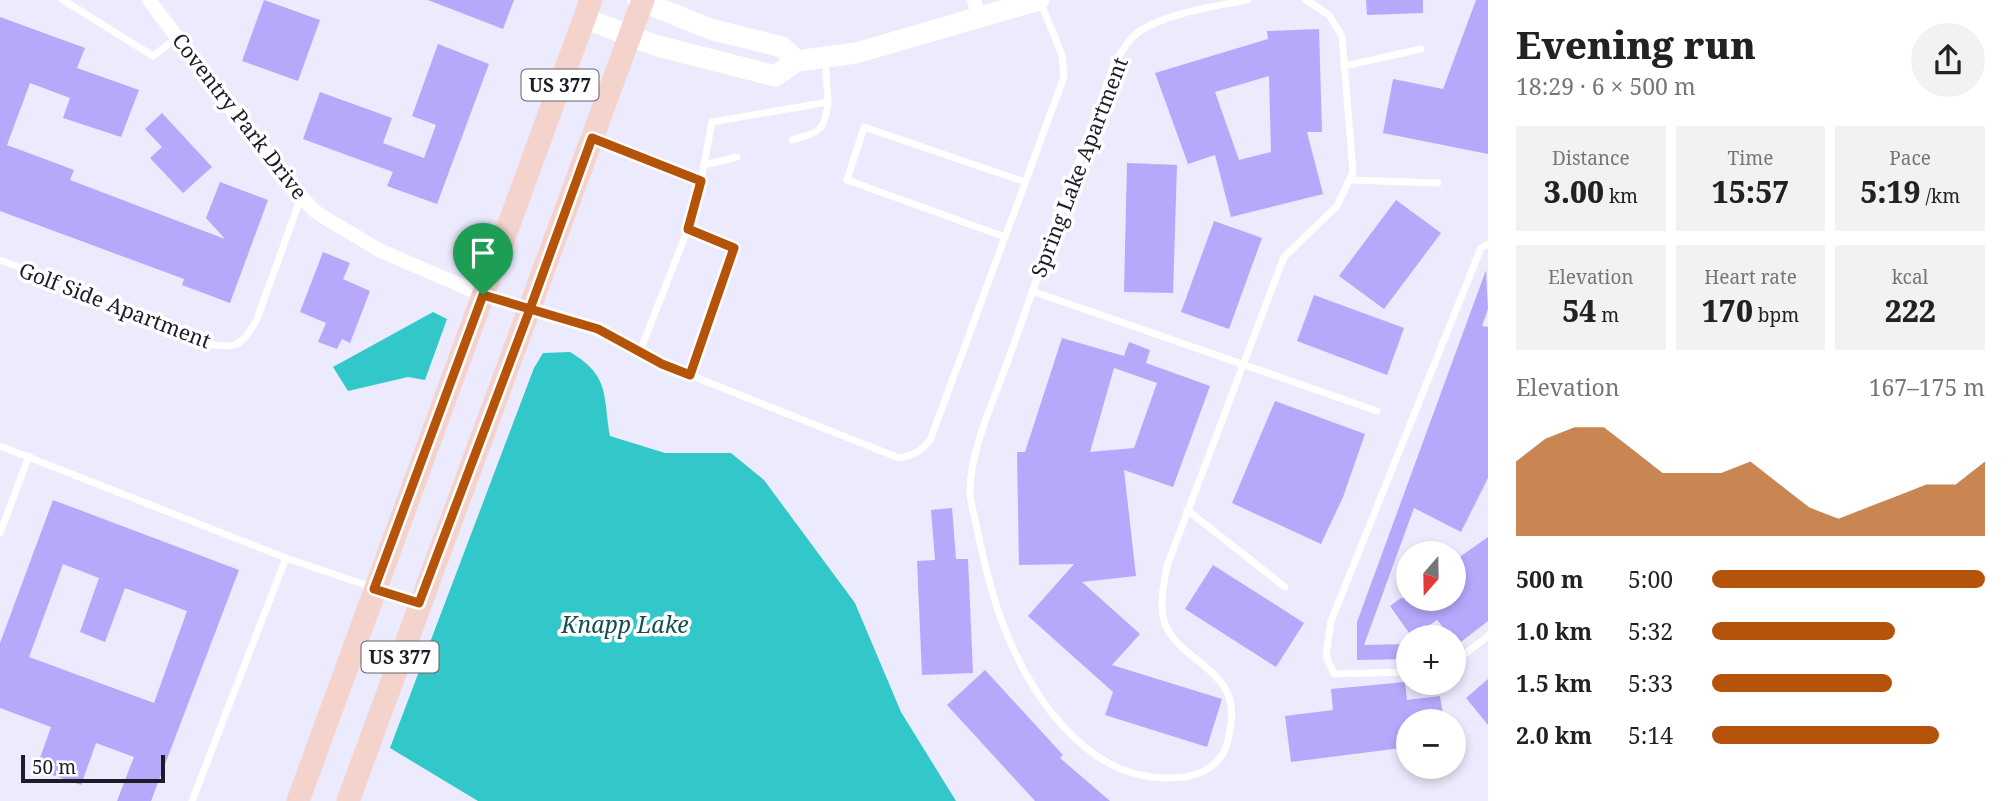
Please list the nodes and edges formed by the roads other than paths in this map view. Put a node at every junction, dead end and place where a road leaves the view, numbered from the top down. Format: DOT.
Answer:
graph roads {
  1 [pos="63,0"];
  2 [pos="149,0"];
  3 [pos="1039,0"];
  4 [pos="1200,0"];
  5 [pos="1248,0"];
  6 [pos="1306,0"];
  7 [pos="641,1"];
  8 [pos="1233,1"];
  9 [pos="588,9"];
  10 [pos="1203,9"];
  11 [pos="977,10"];
  12 [pos="630,35"];
  13 [pos="179,37"];
  14 [pos="1421,49"];
  15 [pos="825,57"];
  16 [pos="797,61"];
  17 [pos="1345,66"];
  18 [pos="828,102"];
  19 [pos="592,138"];
  20 [pos="792,141"];
  21 [pos="737,157"];
  22 [pos="704,165"];
  23 [pos="1350,180"];
  24 [pos="701,181"];
  25 [pos="1025,182"];
  26 [pos="1438,183"];
  27 [pos="301,197"];
  28 [pos="688,229"];
  29 [pos="1005,237"];
  30 [pos="1488,244"];
  31 [pos="0,260"];
  32 [pos="1032,291"];
  33 [pos="483,295"];
  34 [pos="530,309"];
  35 [pos="640,351"];
  36 [pos="1242,364"];
  37 [pos="690,375"];
  38 [pos="1377,411"];
  39 [pos="0,446"];
  40 [pos="29,456"];
  41 [pos="1187,510"];
  42 [pos="0,533"];
  43 [pos="286,558"];
  44 [pos="1285,587"];
  45 [pos="374,589"];
  46 [pos="419,603"];
  47 [pos="1488,636"];
  48 [pos="1466,653"];
  49 [pos="1396,672"];
  50 [pos="192,801"];
  51 [pos="298,801"];
  52 [pos="348,801"];
  1 -- 13 [label="lane"];
  2 -- 13 [label="street, Coventry Park Drive"];
  3 -- 11 [label="street"];
  3 -- 25 [label="lane"];
  4 -- 10 [label="lane"];
  5 -- 8 [label="lane, Spring Lake Apartment"];
  6 -- 17 [label="lane, Spring Lake Apartment"];
  7 -- 12 [label="main road, US 377"];
  7 -- 16 [label="street"];
  8 -- 10 [label="lane, Spring Lake Apartment"];
  9 -- 12 [label="street"];
  9 -- 33 [label="main road, US 377"];
  10 -- 32 [label="lane, Spring Lake Apartment"];
  11 -- 15 [label="street"];
  12 -- 16 [label="street"];
  12 -- 19 [label="main road, US 377"];
  13 -- 27 [label="street, Coventry Park Drive"];
  14 -- 17 [label="lane"];
  15 -- 16 [label="street"];
  15 -- 18 [label="lane"];
  17 -- 23 [label="lane, Spring Lake Apartment"];
  18 -- 20 [label="lane"];
  18 -- 22 [label="lane"];
  19 -- 24 [label="lane"];
  19 -- 34 [label="main road, US 377"];
  21 -- 22 [label="lane"];
  22 -- 24 [label="lane"];
  23 -- 26 [label="lane"];
  23 -- 36 [label="lane, Spring Lake Apartment"];
  24 -- 28 [label="lane"];
  25 -- 29 [label="lane"];
  25 -- 29 [label="lane"];
  27 -- 31 [label="lane, Golf Side Apartment"];
  27 -- 33 [label="street, Coventry Park Drive"];
  28 -- 35 [label="lane"];
  28 -- 37 [label="lane"];
  29 -- 37 [label="lane"];
  30 -- 49 [label="lane"];
  32 -- 36 [label="lane, Spring Lake Apartment"];
  32 -- 41 [label="lane, Spring Lake Apartment"];
  33 -- 34 [label="street, Coventry Park Drive"];
  33 -- 45 [label="main road, US 377"];
  34 -- 35 [label="lane"];
  34 -- 46 [label="main road, US 377"];
  35 -- 37 [label="lane"];
  36 -- 38 [label="lane, Spring Lake Apartment"];
  36 -- 41 [label="lane, Spring Lake Apartment"];
  39 -- 40 [label="lane"];
  40 -- 42 [label="lane"];
  40 -- 43 [label="lane"];
  41 -- 44 [label="lane"];
  43 -- 45 [label="lane"];
  43 -- 50 [label="lane"];
  45 -- 46 [label="lane"];
  45 -- 51 [label="main road, US 377"];
  46 -- 52 [label="main road, US 377"];
  47 -- 48 [label="lane"];
}
